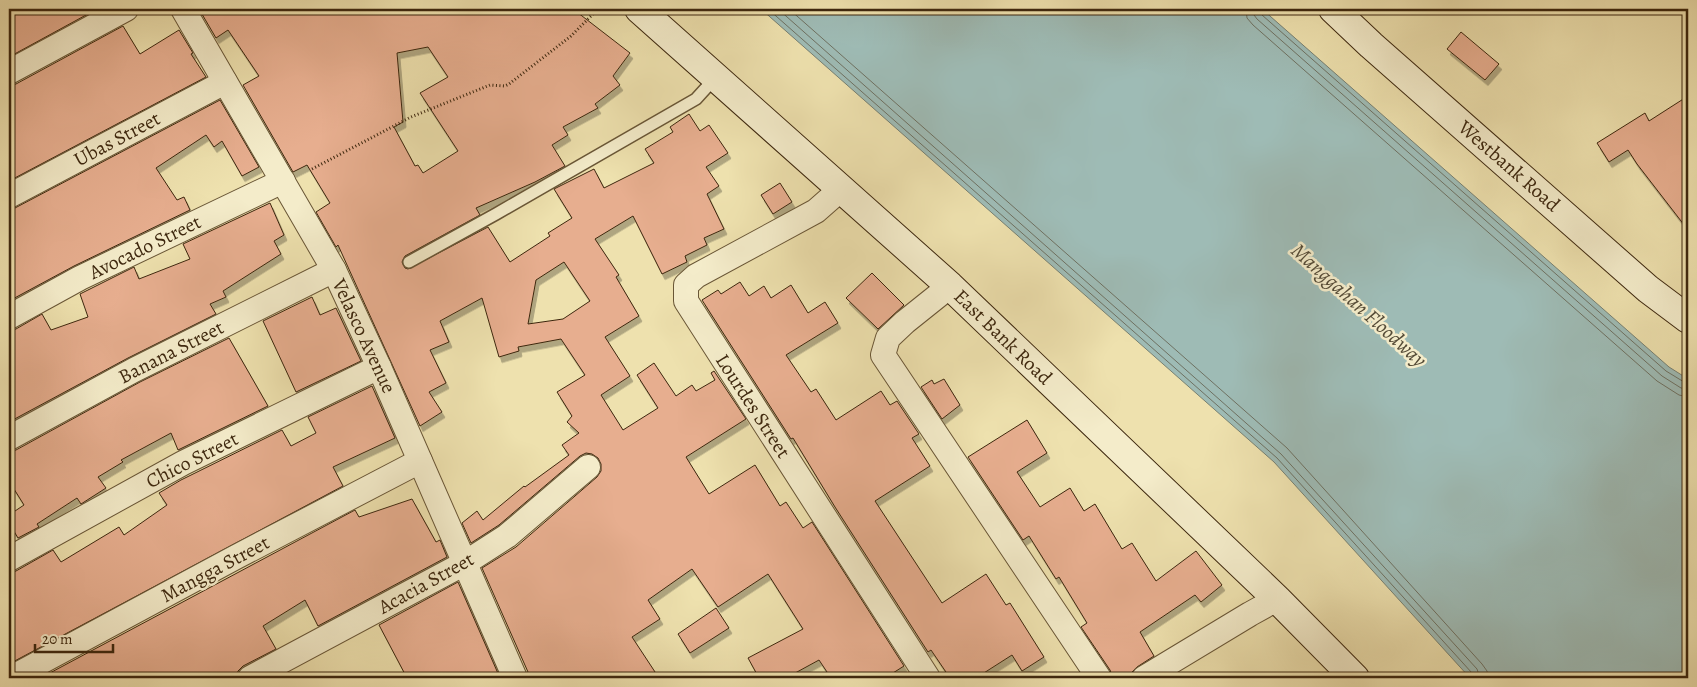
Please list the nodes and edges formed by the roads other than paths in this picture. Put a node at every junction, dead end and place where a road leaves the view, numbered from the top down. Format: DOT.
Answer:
graph roads {
  1 [pos="126,9"];
  2 [pos="183,9"];
  3 [pos="639,9"];
  4 [pos="1333,9"];
  5 [pos="9,72"];
  6 [pos="716,77"];
  7 [pos="225,82"];
  8 [pos="282,181"];
  9 [pos="841,189"];
  10 [pos="9,196"];
  11 [pos="408,262"];
  12 [pos="334,270"];
  13 [pos="950,286"];
  14 [pos="9,316"];
  15 [pos="1688,319"];
  16 [pos="379,366"];
  17 [pos="9,438"];
  18 [pos="420,461"];
  19 [pos="588,467"];
  20 [pos="9,558"];
  21 [pos="465,563"];
  22 [pos="1277,599"];
  23 [pos="11,678"];
  24 [pos="250,678"];
  25 [pos="515,678"];
  26 [pos="928,678"];
  27 [pos="1099,678"];
  28 [pos="1144,678"];
  29 [pos="1356,678"];
  1 -- 5 [label="street"];
  2 -- 7 [label="street, Velasco Avenue"];
  3 -- 6 [label="main road, East Bank Road"];
  4 -- 15 [label="main road, Westbank Road"];
  6 -- 9 [label="main road, East Bank Road"];
  6 -- 11 [label="lane"];
  7 -- 8 [label="street, Velasco Avenue"];
  7 -- 10 [label="street, Ubas Street"];
  8 -- 12 [label="street, Velasco Avenue"];
  8 -- 14 [label="street, Avocado Street"];
  9 -- 13 [label="main road, East Bank Road"];
  9 -- 26 [label="street, Lourdes Street"];
  12 -- 16 [label="street, Velasco Avenue"];
  12 -- 17 [label="street, Banana Street"];
  13 -- 22 [label="main road, East Bank Road"];
  13 -- 27 [label="street"];
  16 -- 18 [label="street, Velasco Avenue"];
  16 -- 20 [label="street, Chico Street"];
  18 -- 21 [label="street, Velasco Avenue"];
  18 -- 23 [label="street, Mangga Street"];
  19 -- 21 [label="street, Acacia Street"];
  21 -- 24 [label="street, Acacia Street"];
  21 -- 25 [label="street, Velasco Avenue"];
  22 -- 28 [label="street"];
  22 -- 29 [label="main road, East Bank Road"];
}
